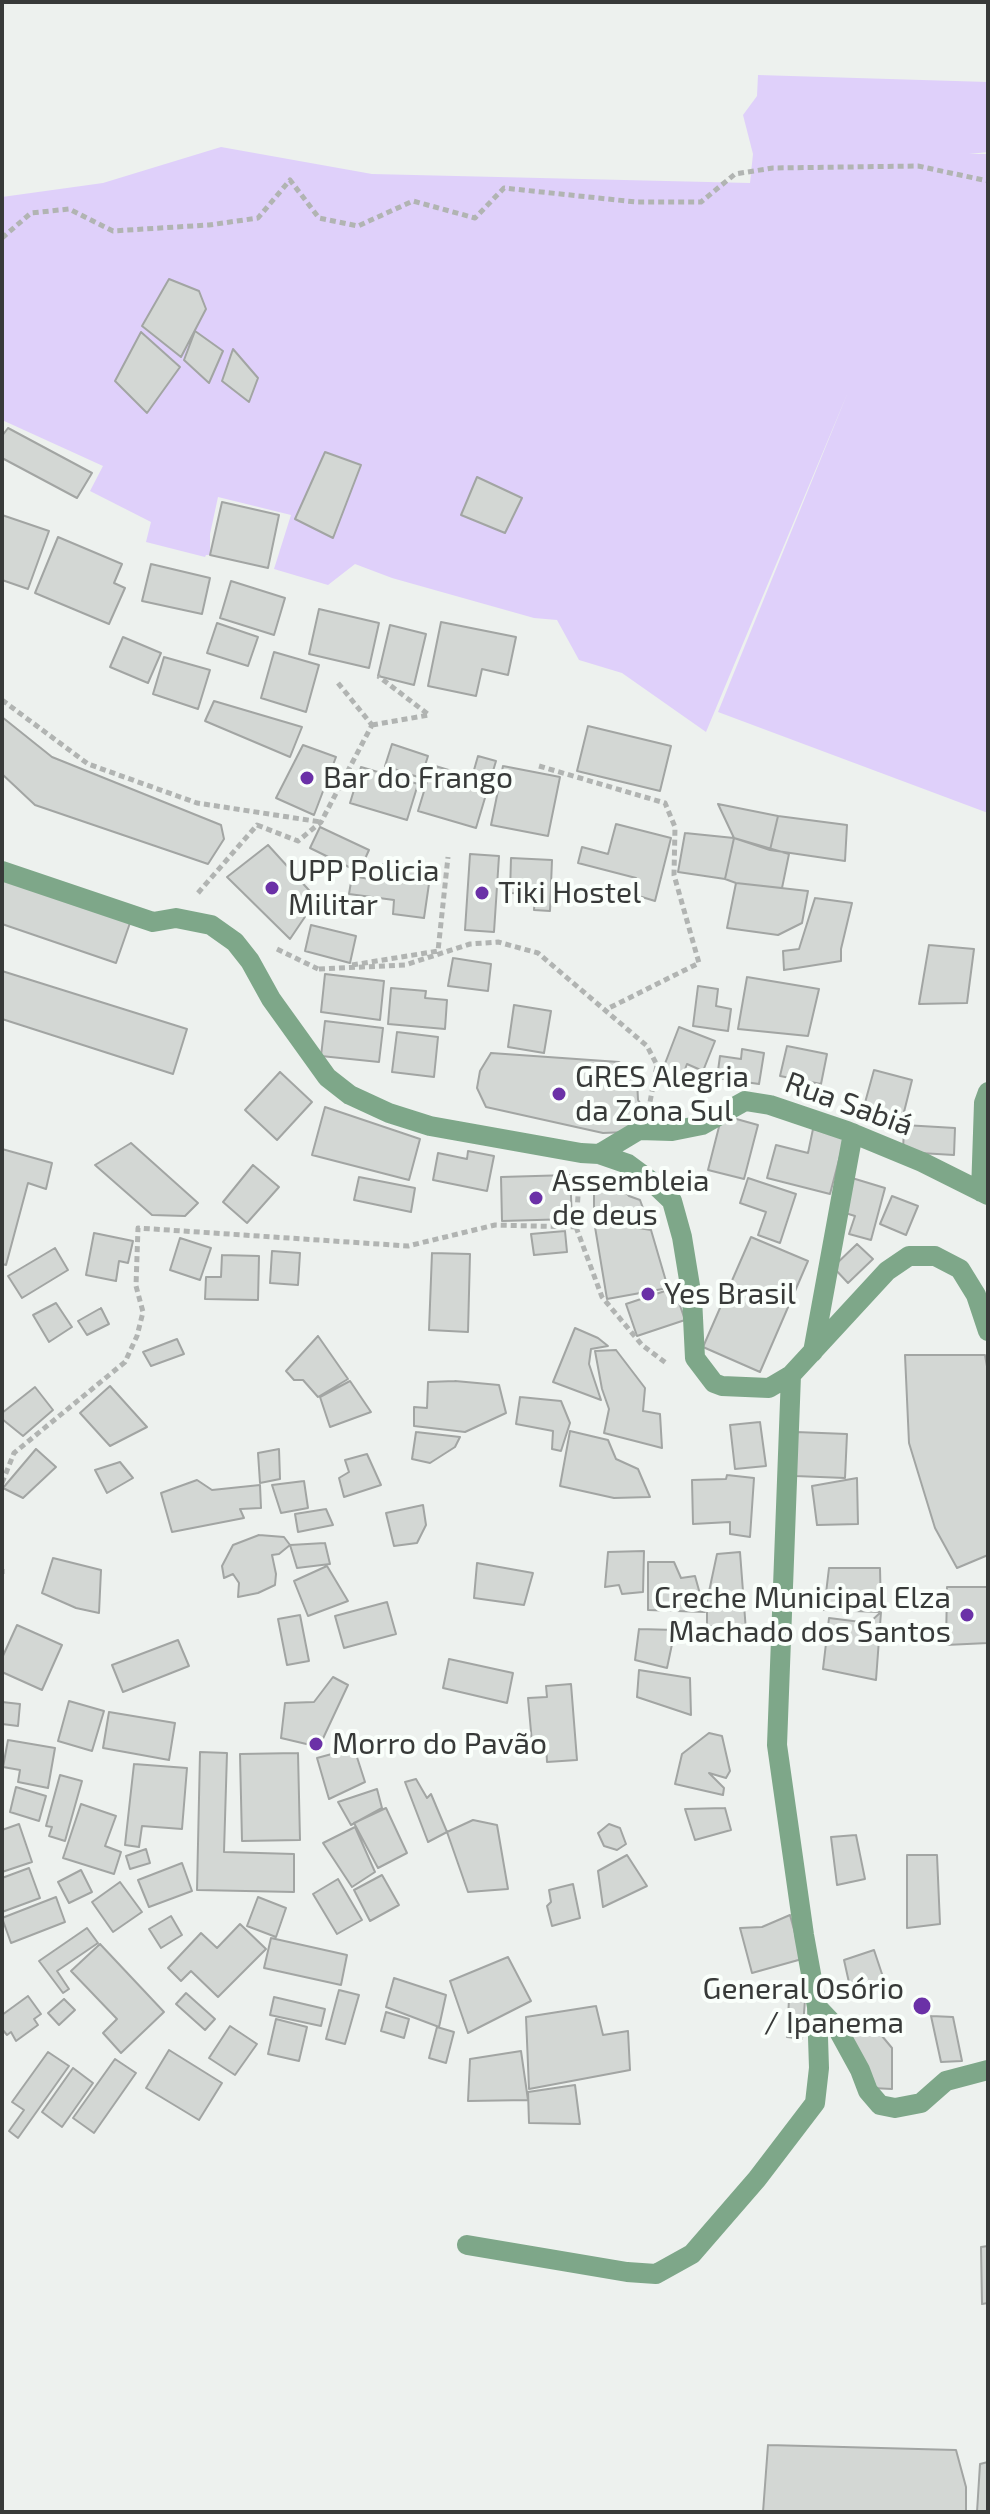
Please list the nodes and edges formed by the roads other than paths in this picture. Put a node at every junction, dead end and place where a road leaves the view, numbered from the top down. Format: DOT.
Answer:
graph roads {
  1 [pos="2,871"];
  2 [pos="988,1092"];
  3 [pos="853,1133"];
  4 [pos="590,1154"];
  5 [pos="984,1194"];
  6 [pos="988,1331"];
  7 [pos="813,1352"];
  8 [pos="791,1375"];
  9 [pos="817,2007"];
  10 [pos="988,2070"];
  11 [pos="467,2245"];
  1 -- 4 [label="street"];
  2 -- 5 [label="street"];
  3 -- 4 [label="street, Rua Sabiá"];
  3 -- 5 [label="street, Rua Sabiá"];
  3 -- 7 [label="street"];
  4 -- 8 [label="street"];
  6 -- 7 [label="street"];
  7 -- 8 [label="street"];
  8 -- 9 [label="street"];
  9 -- 10 [label="street"];
  9 -- 11 [label="street"];
}
